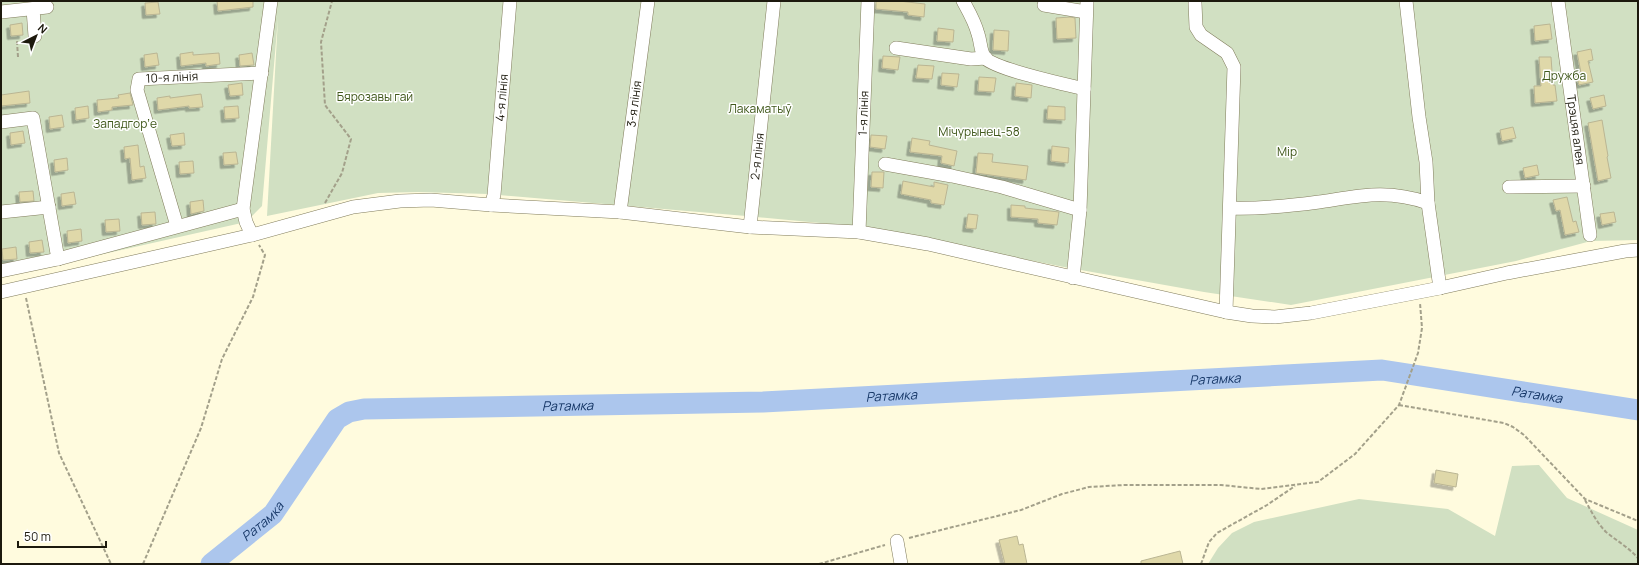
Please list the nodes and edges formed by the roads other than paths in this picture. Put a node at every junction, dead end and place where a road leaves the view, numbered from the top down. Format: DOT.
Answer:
graph roads {
  1 [pos="271,1"];
  2 [pos="510,1"];
  3 [pos="648,1"];
  4 [pos="774,1"];
  5 [pos="868,1"];
  6 [pos="963,1"];
  7 [pos="1406,1"];
  8 [pos="1558,1"];
  9 [pos="1195,3"];
  10 [pos="1044,5"];
  11 [pos="1086,7"];
  12 [pos="48,8"];
  13 [pos="33,9"];
  14 [pos="1,12"];
  15 [pos="32,38"];
  16 [pos="896,48"];
  17 [pos="986,58"];
  18 [pos="262,73"];
  19 [pos="1084,89"];
  20 [pos="1,122"];
  21 [pos="885,164"];
  22 [pos="1584,186"];
  23 [pos="1509,187"];
  24 [pos="492,200"];
  25 [pos="1428,203"];
  26 [pos="49,207"];
  27 [pos="1230,208"];
  28 [pos="243,209"];
  29 [pos="620,209"];
  30 [pos="1080,210"];
  31 [pos="1,212"];
  32 [pos="751,221"];
  33 [pos="177,226"];
  34 [pos="859,229"];
  35 [pos="252,235"];
  36 [pos="1590,235"];
  37 [pos="1638,250"];
  38 [pos="58,259"];
  39 [pos="1,271"];
  40 [pos="1073,278"];
  41 [pos="1440,288"];
  42 [pos="1,292"];
  43 [pos="1226,312"];
  44 [pos="897,541"];
  45 [pos="901,564"];
  1 -- 18 [label="street"];
  2 -- 24 [label="street, 4-я лінія"];
  3 -- 29 [label="street, 3-я лінія"];
  4 -- 32 [label="street, 2-я лінія"];
  5 -- 34 [label="street, 1-я лінія"];
  6 -- 17 [label="street"];
  7 -- 25 [label="street"];
  8 -- 22 [label="street, Трэцяя алея"];
  9 -- 27 [label="street"];
  10 -- 11 [label="street"];
  11 -- 19 [label="street"];
  12 -- 13 [label="street"];
  13 -- 14 [label="street"];
  13 -- 15 [label="street"];
  16 -- 17 [label="street"];
  17 -- 19 [label="street"];
  18 -- 28 [label="street"];
  18 -- 33 [label="street, 10-я лінія"];
  19 -- 30 [label="street"];
  20 -- 26 [label="street"];
  21 -- 30 [label="street"];
  22 -- 23 [label="street"];
  22 -- 36 [label="street, Трэцяя алея"];
  24 -- 29 [label="street"];
  24 -- 35 [label="street"];
  25 -- 27 [label="street"];
  25 -- 41 [label="street"];
  26 -- 31 [label="street"];
  26 -- 38 [label="street"];
  27 -- 43 [label="street"];
  28 -- 33 [label="street"];
  28 -- 35 [label="street"];
  29 -- 32 [label="street"];
  30 -- 40 [label="street"];
  32 -- 34 [label="street"];
  33 -- 38 [label="street"];
  34 -- 40 [label="street"];
  35 -- 42 [label="street"];
  37 -- 41 [label="street"];
  38 -- 39 [label="street"];
  40 -- 43 [label="street"];
  41 -- 43 [label="street"];
  44 -- 45 [label="street"];
}
